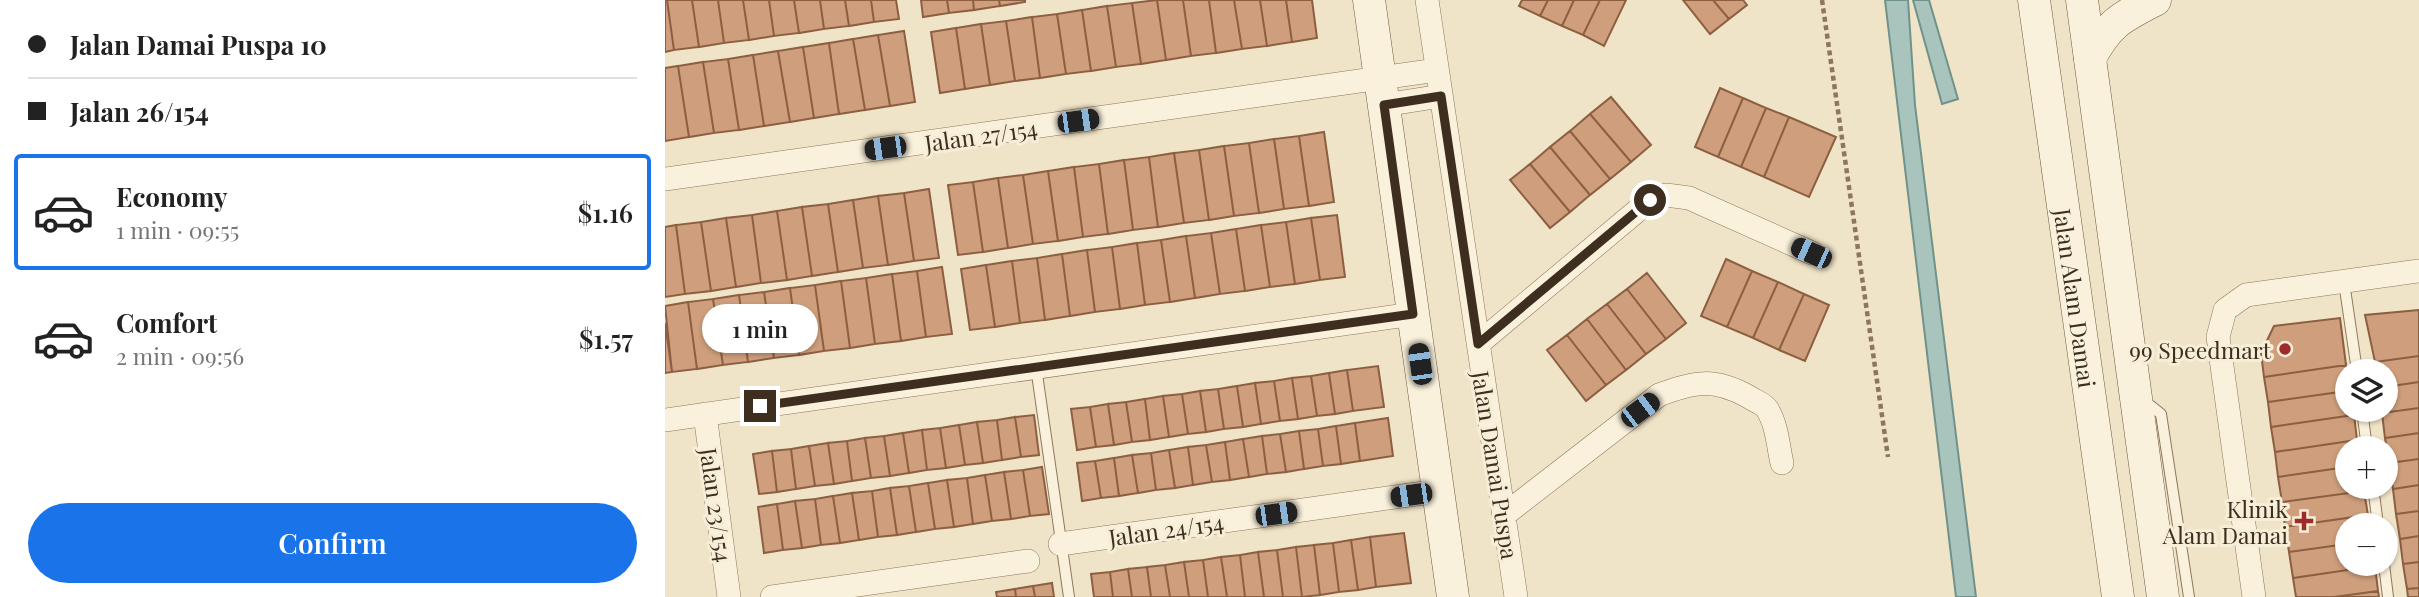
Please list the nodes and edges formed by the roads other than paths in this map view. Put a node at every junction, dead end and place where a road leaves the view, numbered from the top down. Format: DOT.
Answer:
graph roads {
  1 [pos="1369,0"];
  2 [pos="1427,0"];
  3 [pos="2142,0"];
  4 [pos="2155,0"];
  5 [pos="2079,3"];
  6 [pos="2040,5"];
  7 [pos="2090,58"];
  8 [pos="1437,70"];
  9 [pos="1382,92"];
  10 [pos="1441,96"];
  11 [pos="665,179"];
  12 [pos="1811,253"];
  13 [pos="2419,271"];
  14 [pos="2344,282"];
  15 [pos="1413,314"];
  16 [pos="1478,344"];
  17 [pos="2355,359"];
  18 [pos="1036,367"];
  19 [pos="2134,384"];
  20 [pos="705,414"];
  21 [pos="665,419"];
  22 [pos="1782,463"];
  23 [pos="1438,491"];
  24 [pos="1504,515"];
  25 [pos="1060,544"];
  26 [pos="1028,561"];
  27 [pos="2385,576"];
  28 [pos="730,597"];
  29 [pos="772,597"];
  30 [pos="1069,597"];
  31 [pos="1453,597"];
  32 [pos="1516,597"];
  33 [pos="2118,597"];
  34 [pos="2163,597"];
  35 [pos="2189,597"];
  36 [pos="2254,597"];
  37 [pos="2388,597"];
  1 -- 9 [label="main road"];
  2 -- 8 [label="street, Jalan Damai Puspa"];
  3 -- 5 [label="main road"];
  4 -- 7 [label="main road"];
  5 -- 7 [label="main road, Jalan Alam Damai"];
  6 -- 33 [label="main road, Jalan Alam Damai"];
  7 -- 19 [label="main road, Jalan Alam Damai"];
  8 -- 9 [label="street"];
  8 -- 10 [label="street, Jalan Damai Puspa"];
  9 -- 10 [label="street"];
  9 -- 11 [label="street, Jalan 27/154"];
  9 -- 15 [label="main road"];
  10 -- 16 [label="street, Jalan Damai Puspa"];
  12 -- 16 [label="street"];
  13 -- 14 [label="street"];
  14 -- 17 [label="lane"];
  14 -- 36 [label="street"];
  15 -- 18 [label="street"];
  15 -- 23 [label="main road"];
  16 -- 24 [label="street, Jalan Damai Puspa"];
  18 -- 20 [label="street"];
  18 -- 25 [label="lane"];
  19 -- 34 [label="main road, Jalan Alam Damai"];
  19 -- 35 [label="lane"];
  20 -- 21 [label="street"];
  20 -- 28 [label="street, Jalan 23/154"];
  22 -- 24 [label="street"];
  23 -- 25 [label="street, Jalan 24/154"];
  23 -- 31 [label="main road"];
  24 -- 32 [label="street, Jalan Damai Puspa"];
  25 -- 30 [label="lane"];
  26 -- 29 [label="street"];
  27 -- 37 [label="lane"];
}
